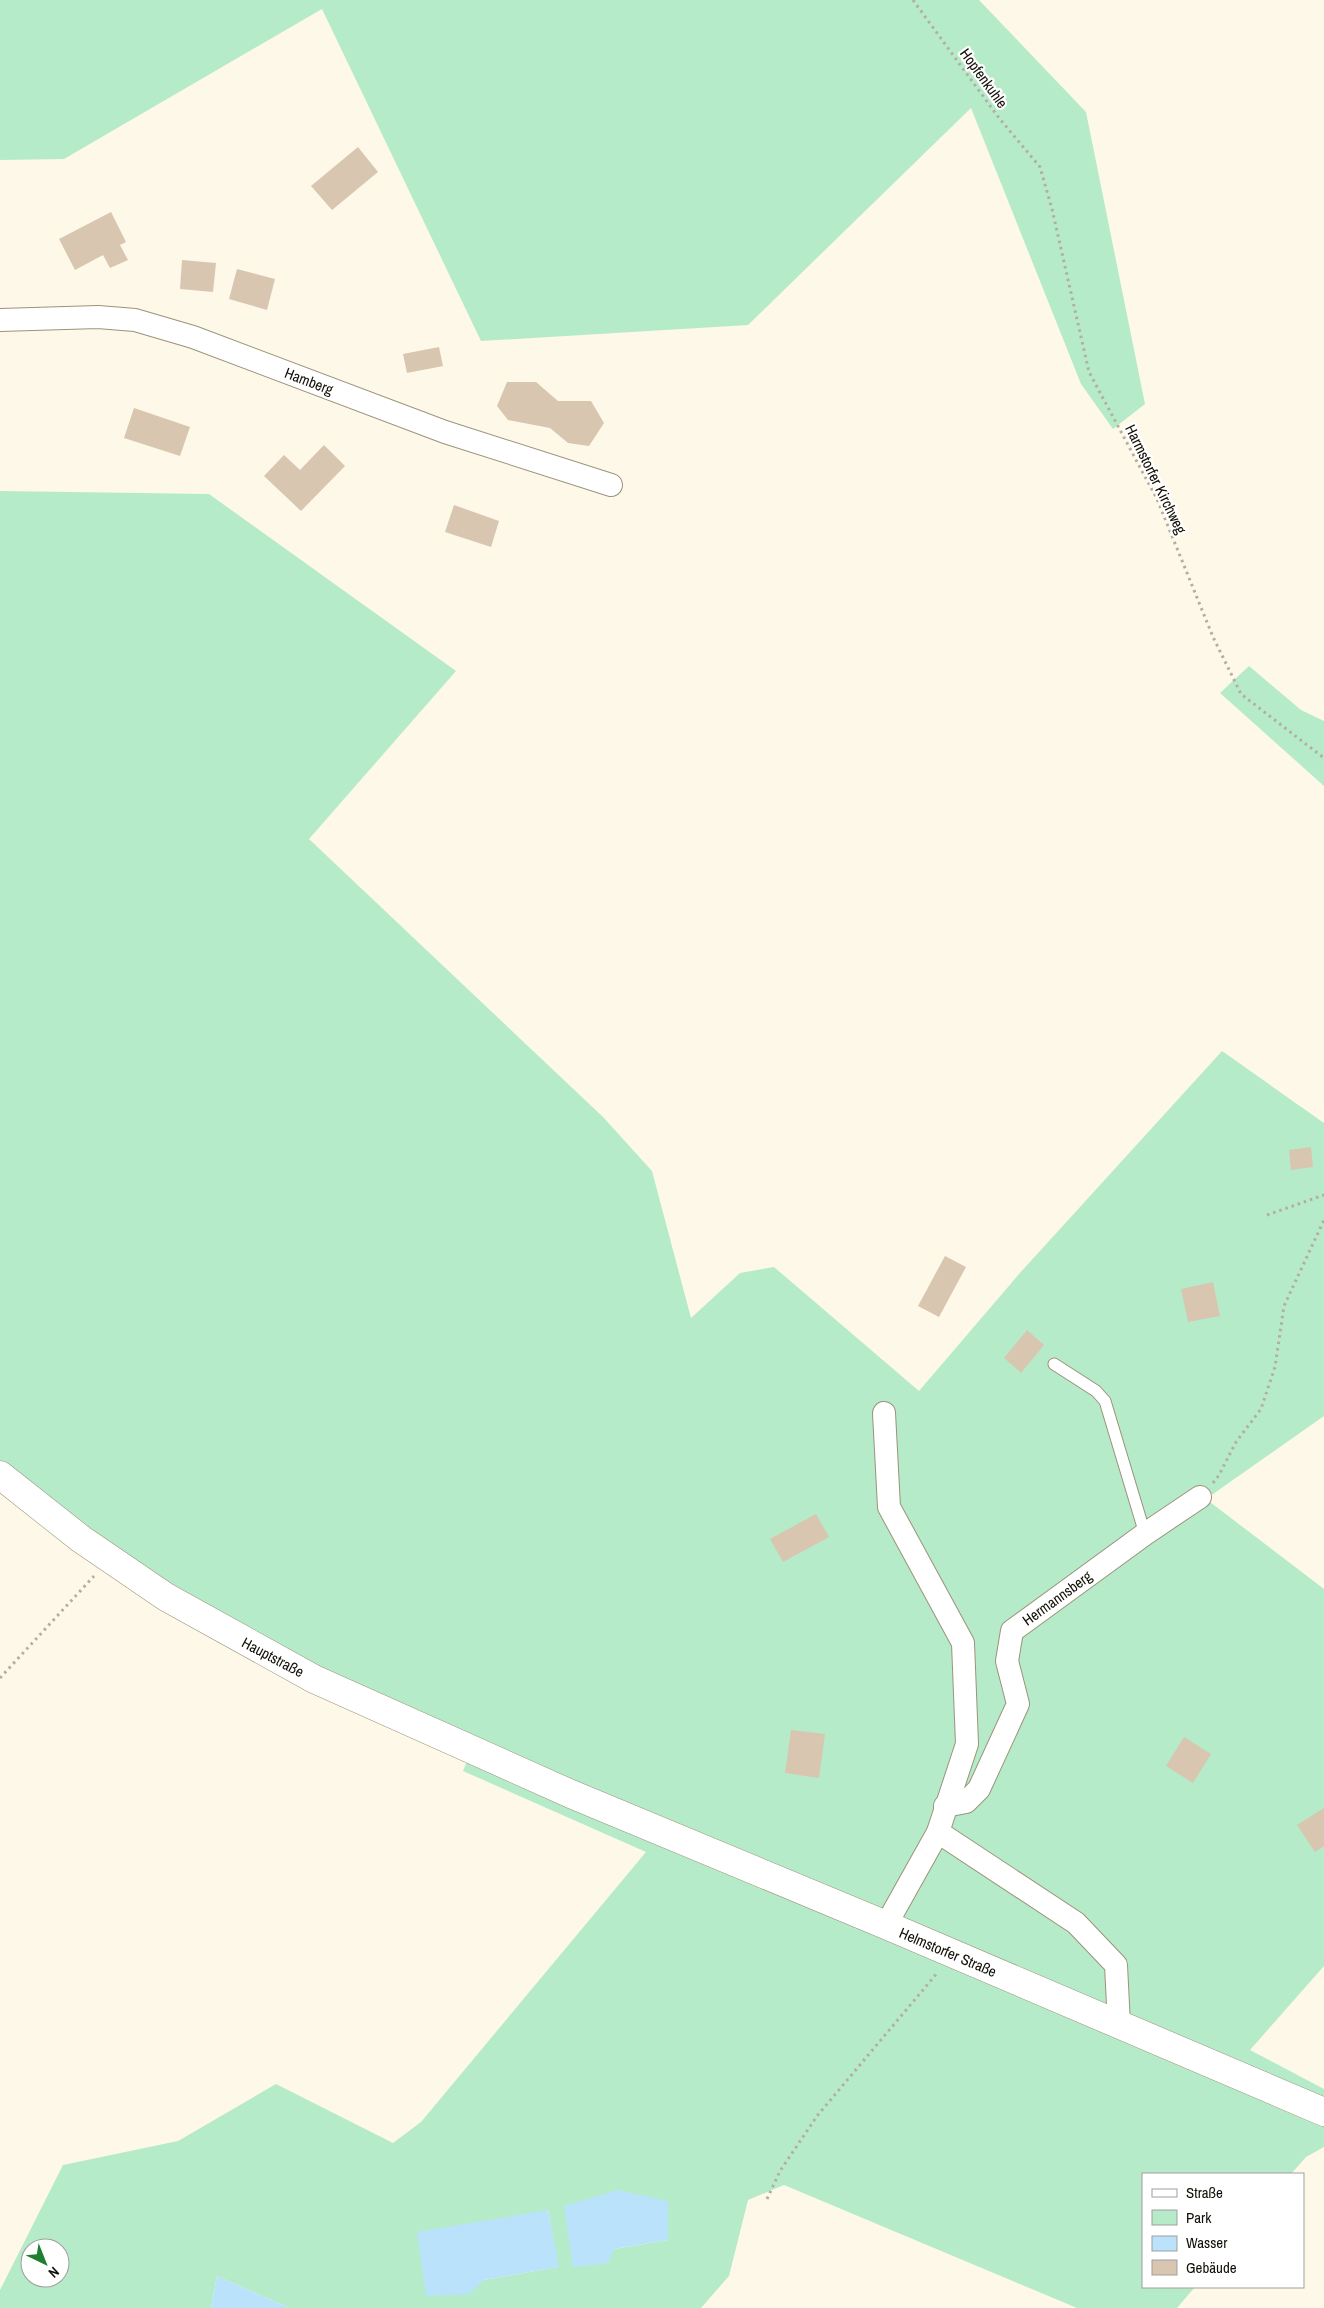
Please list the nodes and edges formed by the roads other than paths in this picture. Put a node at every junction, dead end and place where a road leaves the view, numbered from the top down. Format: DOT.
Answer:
graph roads {
  1 [pos="0,320"];
  2 [pos="611,485"];
  3 [pos="1054,1364"];
  4 [pos="884,1413"];
  5 [pos="0,1476"];
  6 [pos="1200,1497"];
  7 [pos="1144,1534"];
  8 [pos="571,1794"];
  9 [pos="945,1806"];
  10 [pos="938,1832"];
  11 [pos="886,1925"];
  12 [pos="1119,2025"];
  13 [pos="1324,2112"];
  1 -- 2 [label="street, Hamberg"];
  3 -- 7 [label="lane"];
  4 -- 9 [label="street"];
  5 -- 8 [label="main road, Hauptstraße"];
  6 -- 7 [label="street, Hermannsberg"];
  7 -- 9 [label="street, Hermannsberg"];
  8 -- 11 [label="main road, Helmstorfer Straße"];
  9 -- 10 [label="street"];
  10 -- 11 [label="street"];
  10 -- 12 [label="street"];
  11 -- 12 [label="main road, Helmstorfer Straße"];
  12 -- 13 [label="main road, Helmstorfer Straße"];
}
